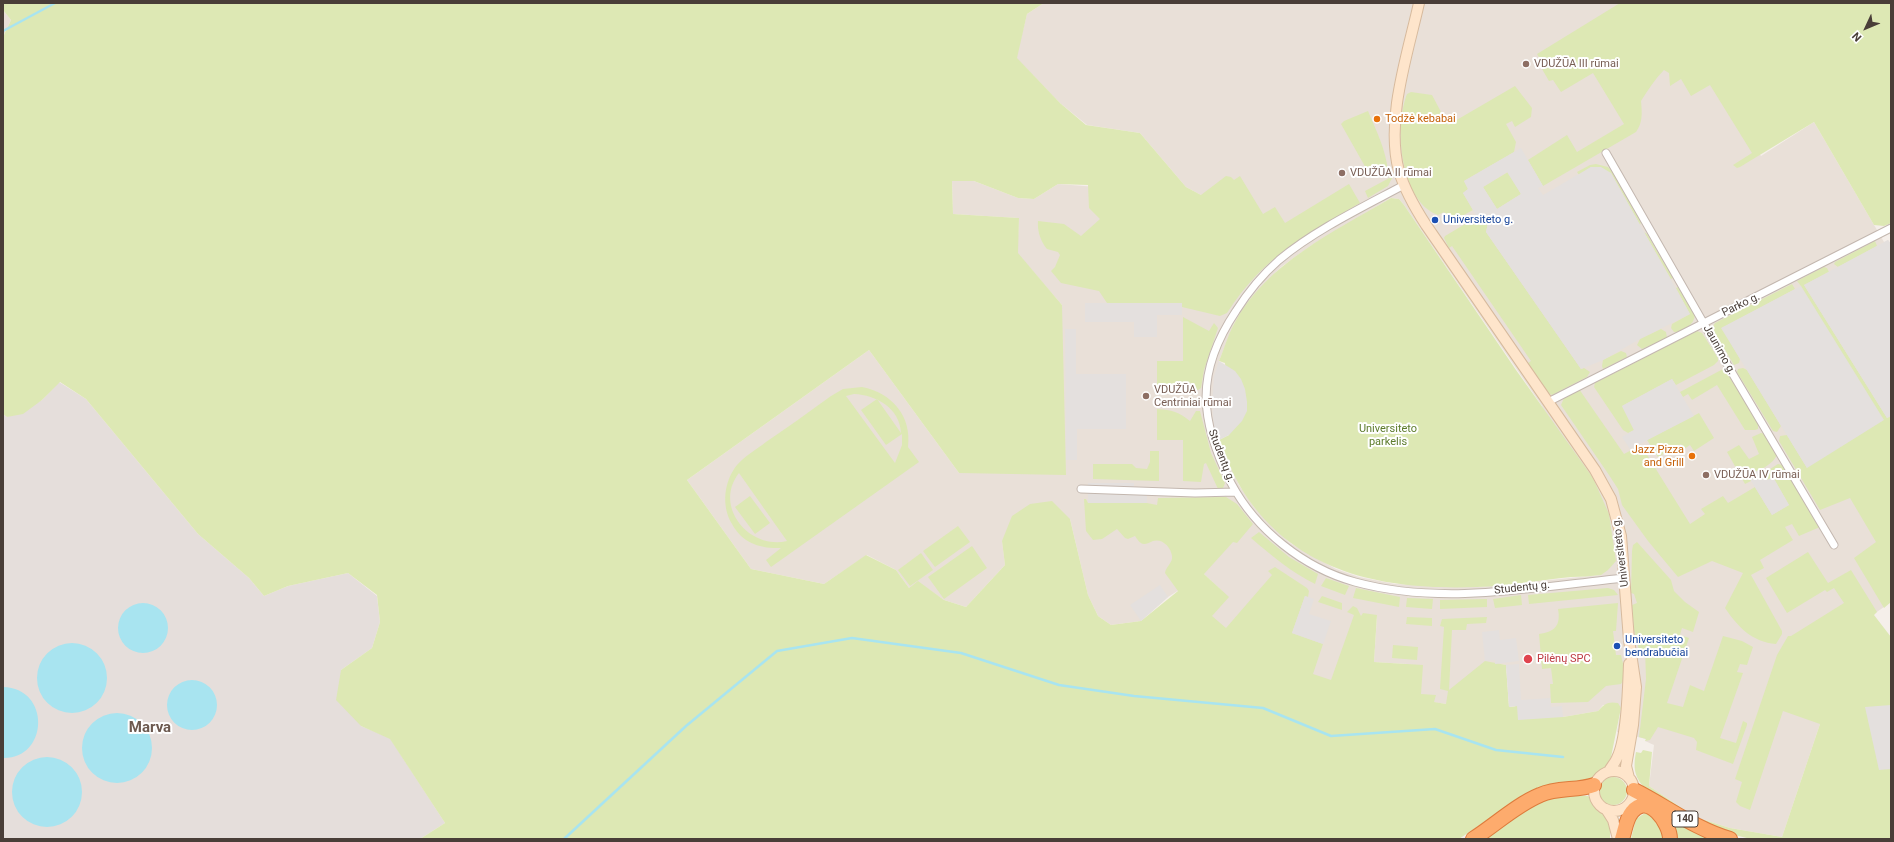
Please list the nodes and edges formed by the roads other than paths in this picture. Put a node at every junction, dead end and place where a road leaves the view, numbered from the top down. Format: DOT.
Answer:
graph roads {
  1 [pos="1419,3"];
  2 [pos="1606,153"];
  3 [pos="1404,185"];
  4 [pos="1891,228"];
  5 [pos="1704,323"];
  6 [pos="1548,402"];
  7 [pos="1081,490"];
  8 [pos="1236,492"];
  9 [pos="1834,545"];
  10 [pos="1624,578"];
  11 [pos="1629,640"];
  12 [pos="1608,771"];
  13 [pos="1631,784"];
  14 [pos="1594,785"];
  15 [pos="1625,807"];
  16 [pos="1606,810"];
  17 [pos="1473,839"];
  18 [pos="1620,839"];
  19 [pos="1670,839"];
  20 [pos="1730,839"];
  1 -- 3 [label="main road, Universiteto g."];
  2 -- 5 [label="street, Jaunimo g."];
  3 -- 6 [label="main road, Universiteto g."];
  3 -- 8 [label="street, Studentų g."];
  4 -- 5 [label="street, Parko g."];
  5 -- 6 [label="street, Parko g."];
  5 -- 9 [label="street, Jaunimo g."];
  6 -- 10 [label="main road, Universiteto g."];
  7 -- 8 [label="street"];
  8 -- 10 [label="street, Studentų g."];
  10 -- 11 [label="main road, Universiteto g."];
  11 -- 12 [label="main road, Universiteto g."];
  11 -- 13 [label="main road, Universiteto g."];
  12 -- 13 [label="main road"];
  12 -- 14 [label="main road"];
  13 -- 15 [label="main road"];
  13 -- 20 [label="highway, 140"];
  14 -- 16 [label="main road"];
  14 -- 17 [label="highway"];
  15 -- 16 [label="main road"];
  15 -- 18 [label="main road"];
  16 -- 18 [label="main road"];
  18 -- 19 [label="highway, 140"];
}
